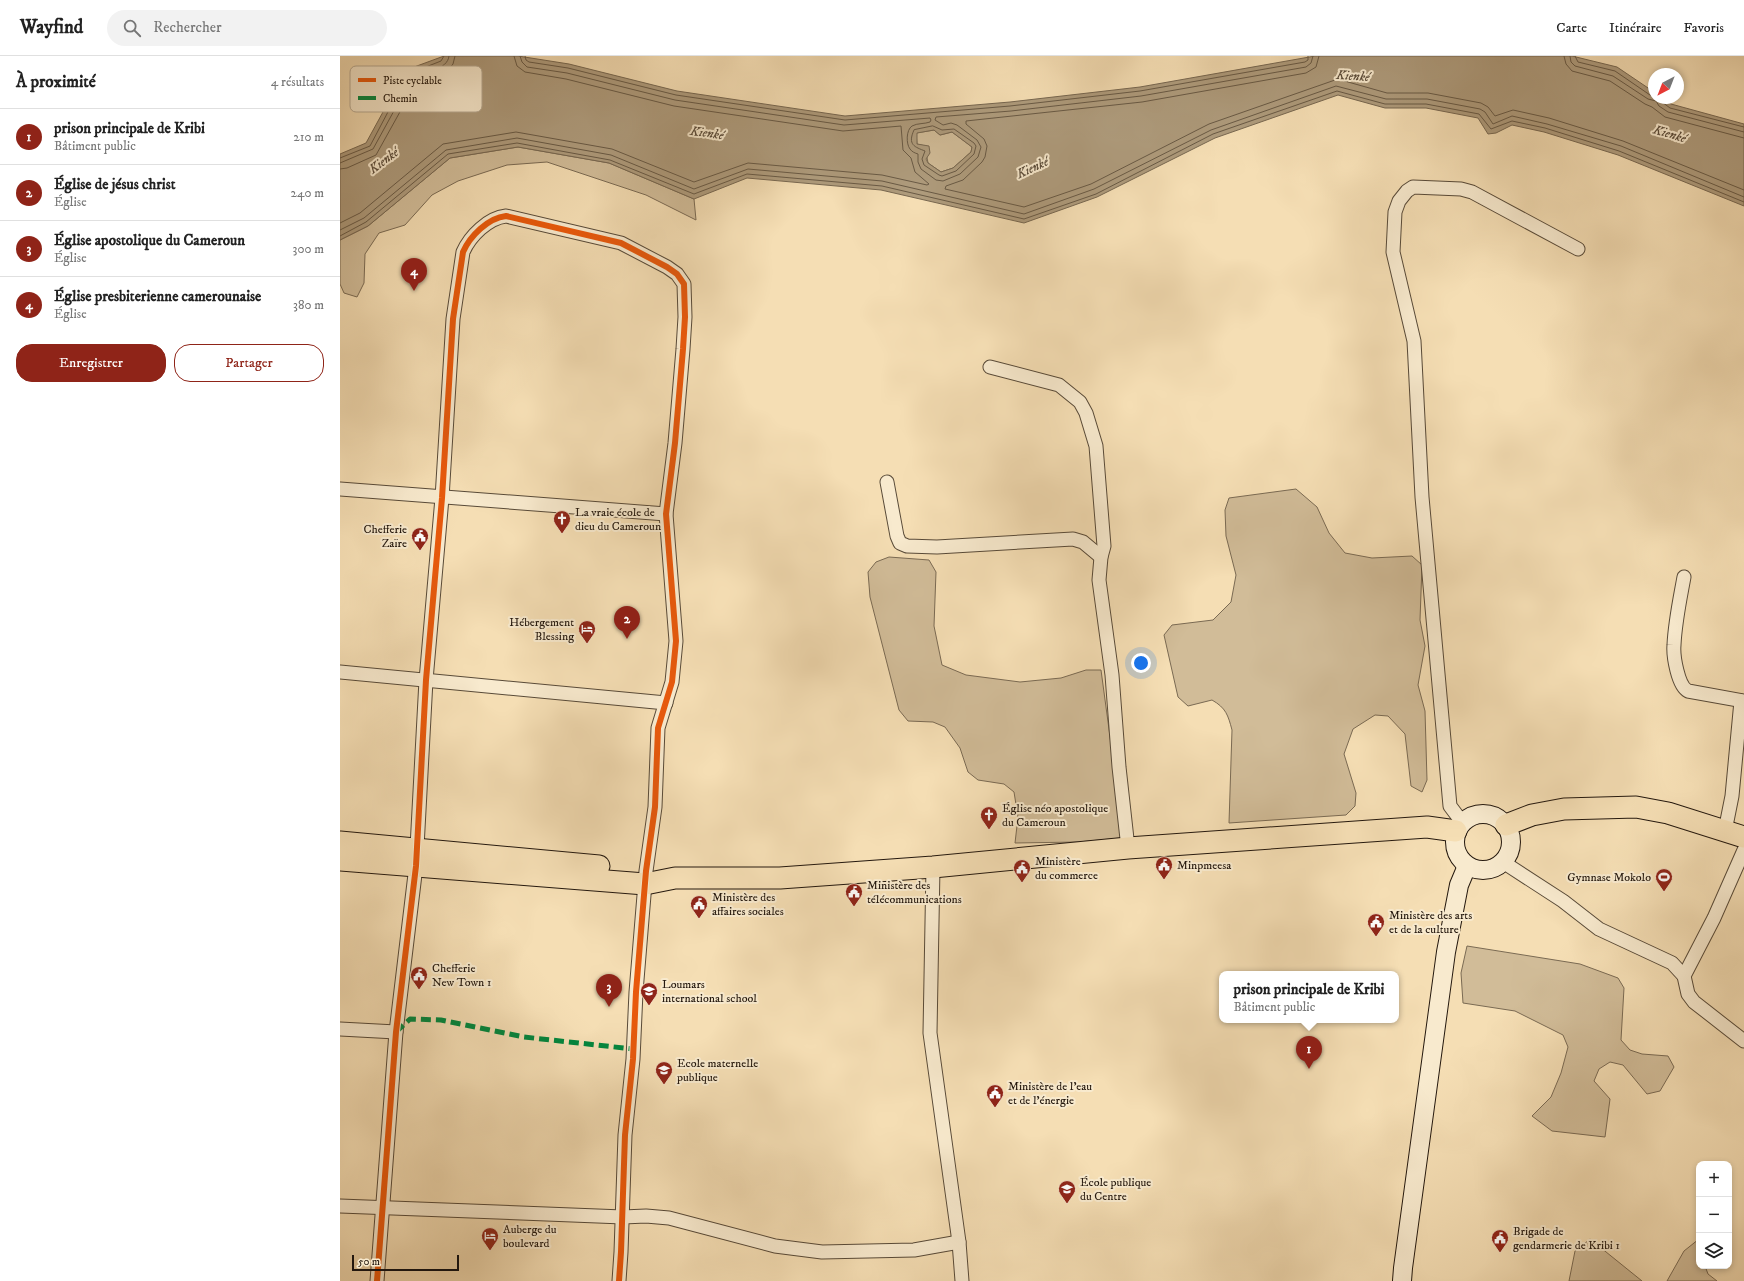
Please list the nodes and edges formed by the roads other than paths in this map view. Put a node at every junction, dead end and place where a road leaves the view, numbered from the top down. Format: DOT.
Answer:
graph roads {
  1 [pos="1578,249"];
  2 [pos="990,367"];
  3 [pos="887,482"];
  4 [pos="340,489"];
  5 [pos="442,498"];
  6 [pos="666,514"];
  7 [pos="1101,557"];
  8 [pos="1684,577"];
  9 [pos="340,672"];
  10 [pos="426,680"];
  11 [pos="1743,701"];
  12 [pos="666,703"];
  13 [pos="1506,825"];
  14 [pos="1459,826"];
  15 [pos="1734,834"];
  16 [pos="340,842"];
  17 [pos="1128,848"];
  18 [pos="1744,850"];
  19 [pos="416,858"];
  20 [pos="340,860"];
  21 [pos="1503,862"];
  22 [pos="1467,866"];
  23 [pos="933,867"];
  24 [pos="646,877"];
  25 [pos="1684,976"];
  26 [pos="340,1029"];
  27 [pos="396,1032"];
  28 [pos="1744,1041"];
  29 [pos="340,1206"];
  30 [pos="383,1209"];
  31 [pos="623,1217"];
  32 [pos="959,1242"];
  33 [pos="377,1281"];
  34 [pos="619,1281"];
  35 [pos="962,1281"];
  36 [pos="1402,1281"];
  1 -- 14 [label="street"];
  2 -- 7 [label="street"];
  3 -- 7 [label="street"];
  4 -- 5 [label="street"];
  5 -- 6 [label="street"];
  5 -- 6 [label="street"];
  5 -- 10 [label="street"];
  6 -- 12 [label="street"];
  7 -- 17 [label="street"];
  8 -- 11 [label="street"];
  9 -- 10 [label="street"];
  10 -- 12 [label="street"];
  10 -- 19 [label="street"];
  11 -- 15 [label="street"];
  12 -- 24 [label="street"];
  13 -- 14 [label="street"];
  13 -- 15 [label="main road"];
  13 -- 21 [label="street"];
  14 -- 17 [label="main road"];
  14 -- 22 [label="street"];
  16 -- 19 [label="main road"];
  17 -- 23 [label="main road"];
  18 -- 25 [label="street"];
  19 -- 20 [label="main road"];
  19 -- 24 [label="main road"];
  19 -- 27 [label="street"];
  21 -- 22 [label="street"];
  21 -- 25 [label="street"];
  22 -- 36 [label="street"];
  23 -- 24 [label="main road"];
  23 -- 32 [label="street"];
  24 -- 31 [label="street"];
  25 -- 28 [label="street"];
  26 -- 27 [label="street"];
  27 -- 30 [label="street"];
  29 -- 30 [label="street"];
  30 -- 31 [label="street"];
  30 -- 33 [label="street"];
  31 -- 32 [label="street"];
  31 -- 34 [label="street"];
  32 -- 35 [label="street"];
}
